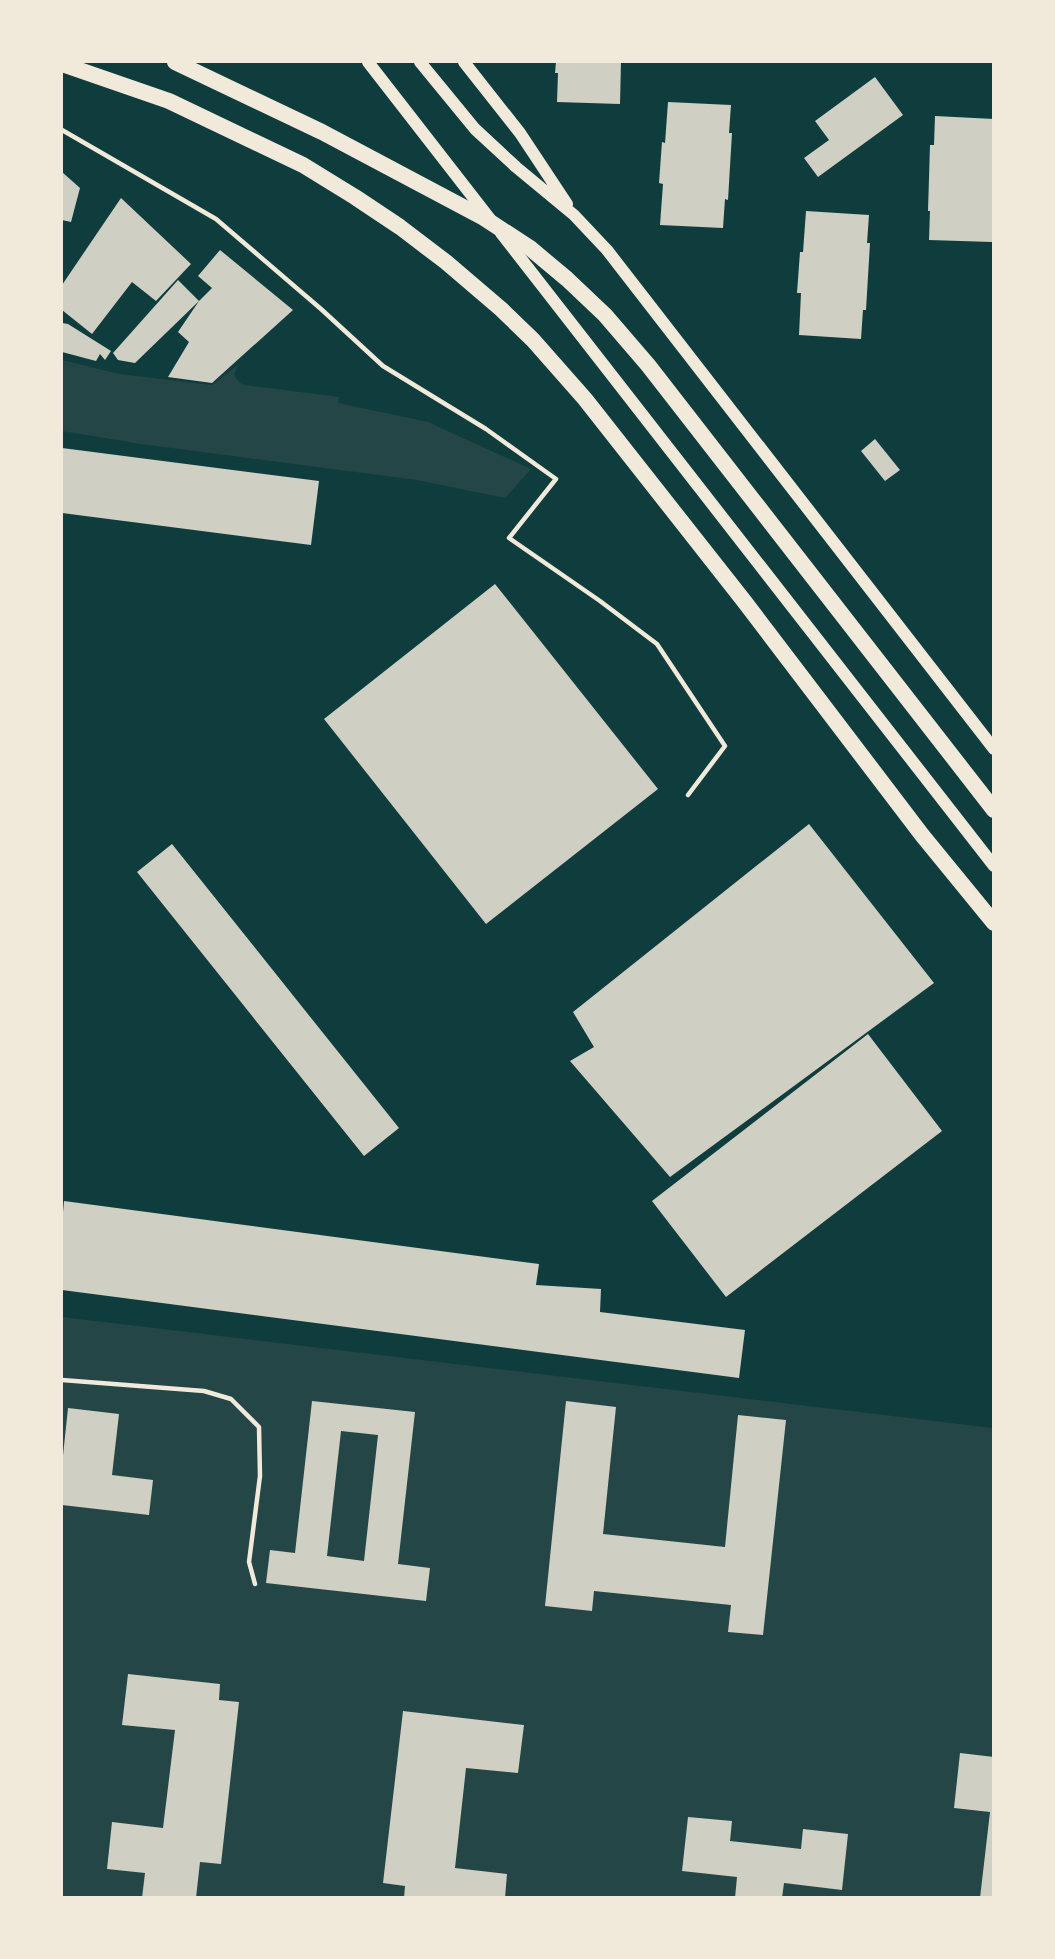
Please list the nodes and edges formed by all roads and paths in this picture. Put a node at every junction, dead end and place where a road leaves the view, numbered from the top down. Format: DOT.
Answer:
graph roads {
  1 [pos="175,62"];
  2 [pos="368,62"];
  3 [pos="420,62"];
  4 [pos="465,62"];
  5 [pos="62,64"];
  6 [pos="62,130"];
  7 [pos="574,215"];
  8 [pos="993,749"];
  9 [pos="688,795"];
  10 [pos="993,810"];
  11 [pos="993,866"];
  12 [pos="993,923"];
  13 [pos="62,1380"];
  14 [pos="255,1584"];
  1 -- 10 [label="highway"];
  2 -- 11 [label="main road"];
  3 -- 7 [label="main road"];
  4 -- 7 [label="main road"];
  5 -- 12 [label="highway"];
  6 -- 9 [label="lane"];
  7 -- 8 [label="main road"];
  13 -- 14 [label="lane"];
}
